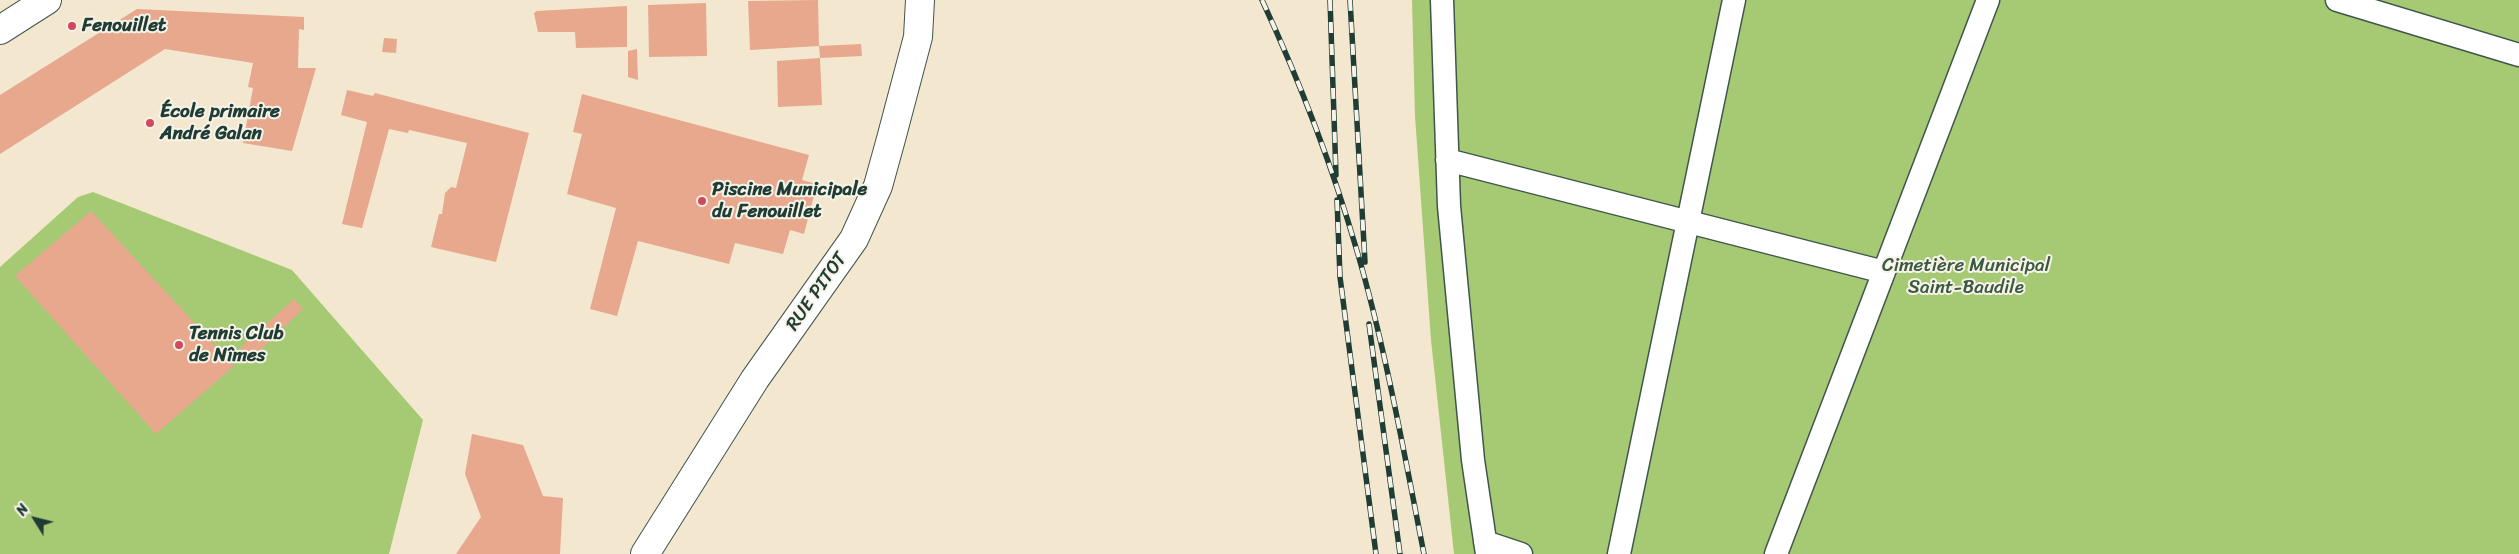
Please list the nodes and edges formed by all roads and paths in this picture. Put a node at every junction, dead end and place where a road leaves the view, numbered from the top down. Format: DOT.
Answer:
graph roads {
  1 [pos="47,0"];
  2 [pos="920,0"];
  3 [pos="1442,0"];
  4 [pos="1734,0"];
  5 [pos="1988,0"];
  6 [pos="2337,0"];
  7 [pos="0,30"];
  8 [pos="2519,55"];
  9 [pos="1447,160"];
  10 [pos="1688,222"];
  11 [pos="1884,272"];
  12 [pos="1486,548"];
  13 [pos="1778,553"];
  14 [pos="645,554"];
  15 [pos="1521,554"];
  16 [pos="1619,554"];
  1 -- 7 [label="street"];
  2 -- 14 [label="street, RUE PITOT"];
  3 -- 9 [label="lane"];
  4 -- 10 [label="lane"];
  5 -- 11 [label="lane"];
  6 -- 8 [label="lane"];
  9 -- 10 [label="lane"];
  9 -- 12 [label="lane"];
  10 -- 11 [label="lane"];
  10 -- 16 [label="lane"];
  11 -- 13 [label="lane"];
  12 -- 15 [label="lane"];
}
